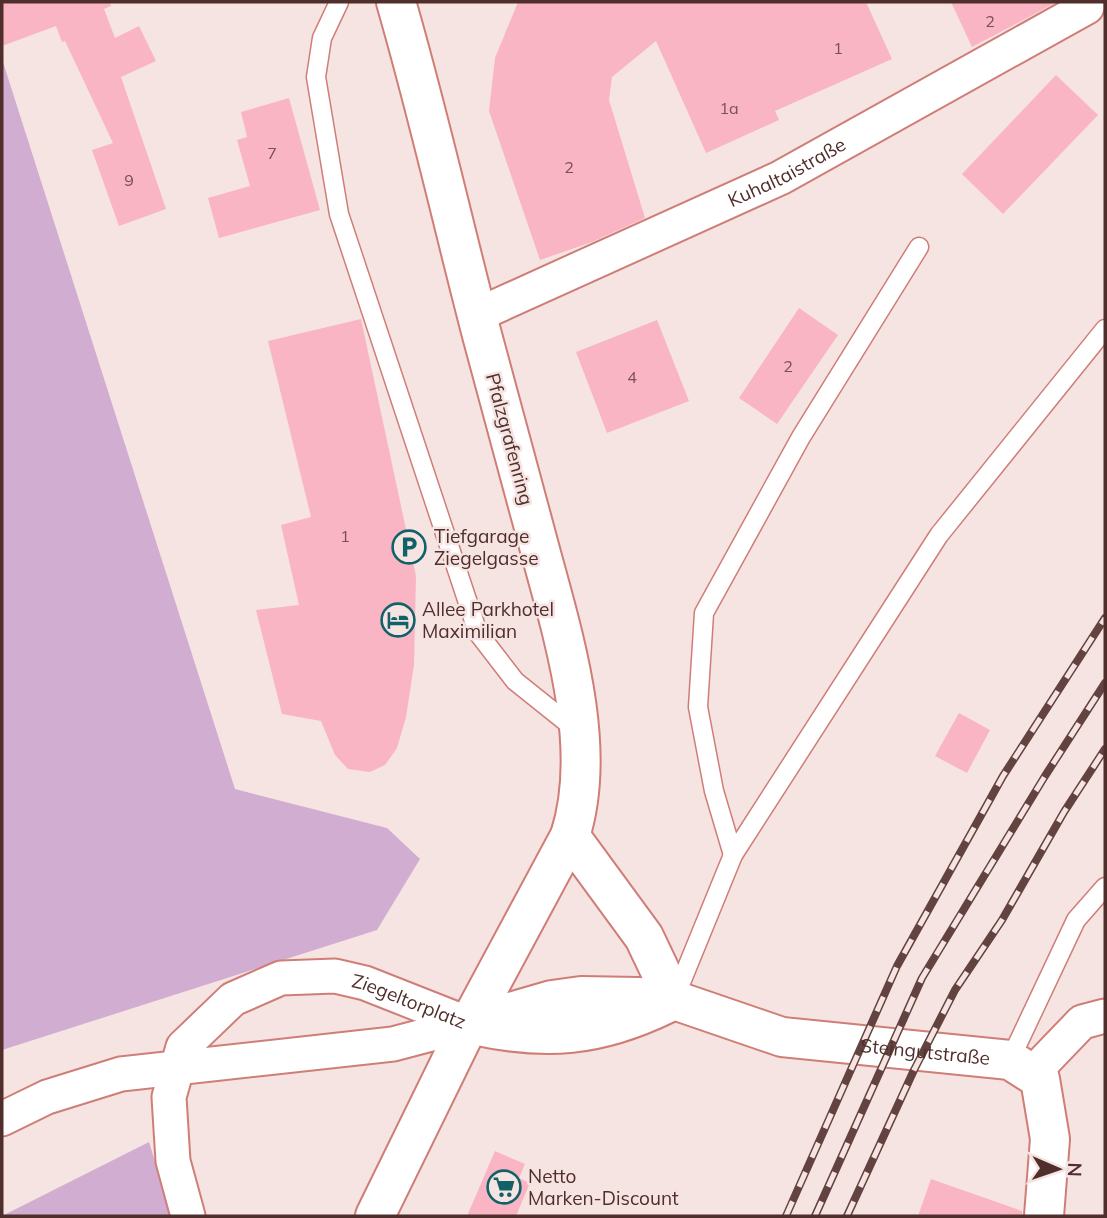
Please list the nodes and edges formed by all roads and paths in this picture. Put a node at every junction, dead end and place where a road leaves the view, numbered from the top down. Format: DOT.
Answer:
graph roads {
  1 [pos="340,2"];
  2 [pos="396,2"];
  3 [pos="1087,7"];
  4 [pos="919,247"];
  5 [pos="477,315"];
  6 [pos="1105,329"];
  7 [pos="579,732"];
  8 [pos="570,836"];
  9 [pos="733,855"];
  10 [pos="1105,887"];
  11 [pos="674,1000"];
  12 [pos="1105,1016"];
  13 [pos="469,1024"];
  14 [pos="1021,1067"];
  15 [pos="176,1068"];
  16 [pos="2,1119"];
  17 [pos="188,1216"];
  18 [pos="375,1216"];
  19 [pos="1044,1216"];
  1 -- 7 [label="lane"];
  2 -- 5 [label="main road, Pfalzgrafenring"];
  3 -- 5 [label="street, Kuhaltaistraße"];
  4 -- 9 [label="lane"];
  5 -- 7 [label="main road, Pfalzgrafenring"];
  6 -- 9 [label="lane"];
  7 -- 8 [label="main road, Pfalzgrafenring"];
  8 -- 11 [label="main road"];
  8 -- 13 [label="main road, Pfalzgrafenring"];
  9 -- 11 [label="lane"];
  10 -- 14 [label="lane"];
  11 -- 13 [label="main road, Steingutstraße"];
  11 -- 14 [label="main road, Steingutstraße"];
  12 -- 14 [label="street"];
  13 -- 15 [label="street, Ziegeltorplatz"];
  13 -- 15 [label="street, Ziegeltorplatz"];
  13 -- 18 [label="main road, Pfalzgrafenring"];
  14 -- 19 [label="main road"];
  15 -- 16 [label="street, Ziegeltorplatz"];
  15 -- 17 [label="street, Ziegeltorplatz"];
}
